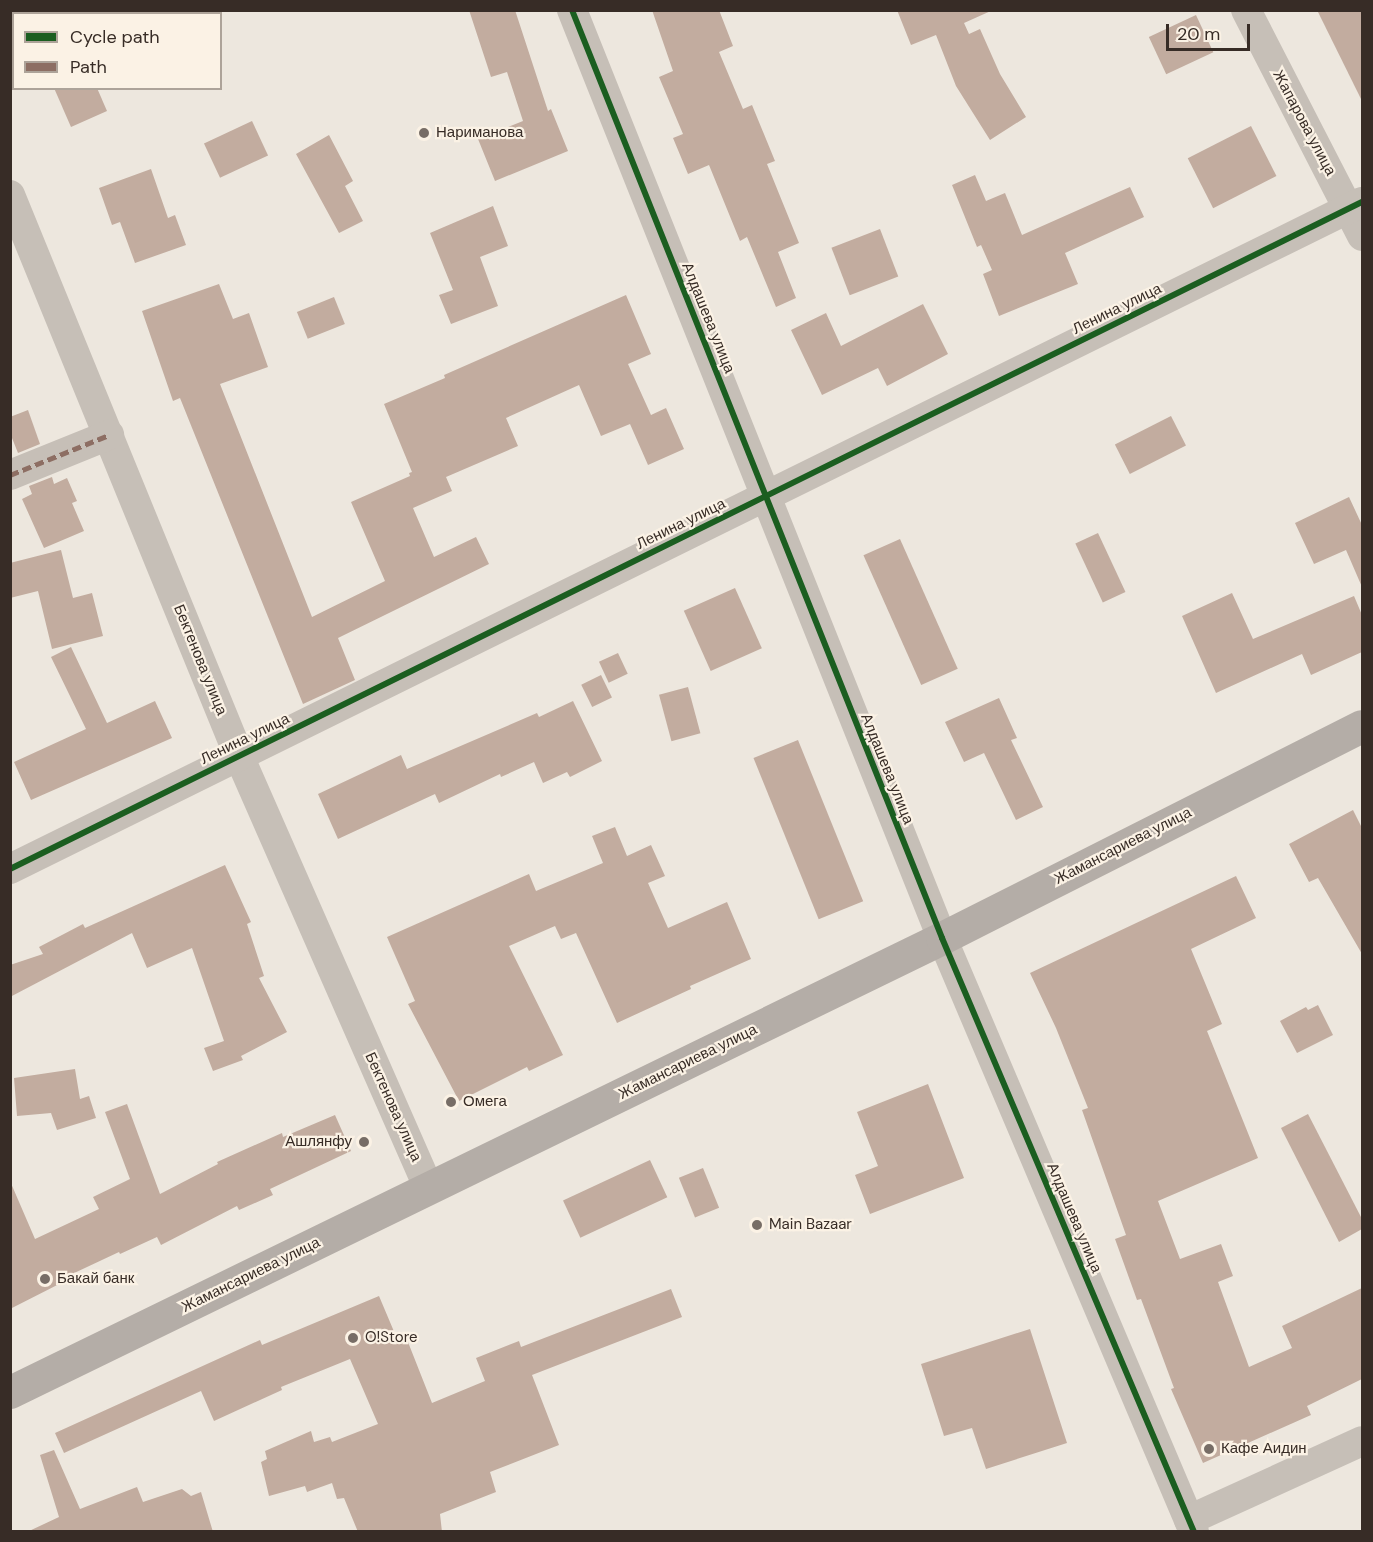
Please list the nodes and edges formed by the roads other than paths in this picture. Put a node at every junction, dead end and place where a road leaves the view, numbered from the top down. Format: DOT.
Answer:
graph roads {
  1 [pos="572,10"];
  2 [pos="1246,10"];
  3 [pos="10,195"];
  4 [pos="1356,206"];
  5 [pos="1362,236"];
  6 [pos="109,435"];
  7 [pos="10,475"];
  8 [pos="765,496"];
  9 [pos="1362,726"];
  10 [pos="239,756"];
  11 [pos="10,869"];
  12 [pos="942,938"];
  13 [pos="429,1188"];
  14 [pos="10,1392"];
  15 [pos="1362,1441"];
  16 [pos="1191,1526"];
  1 -- 8 [label="street, Алдашева улица"];
  2 -- 4 [label="street, Жапарова улица"];
  3 -- 6 [label="street, Бектенова улица"];
  4 -- 5 [label="street, Жапарова улица"];
  4 -- 8 [label="street, Ленина улица"];
  6 -- 7 [label="street"];
  6 -- 10 [label="street, Бектенова улица"];
  8 -- 10 [label="street, Ленина улица"];
  8 -- 12 [label="street, Алдашева улица"];
  9 -- 12 [label="main road, Жамансариева улица"];
  10 -- 11 [label="street, Ленина улица"];
  10 -- 13 [label="street, Бектенова улица"];
  12 -- 13 [label="main road, Жамансариева улица"];
  12 -- 16 [label="street, Алдашева улица"];
  13 -- 14 [label="main road, Жамансариева улица"];
  15 -- 16 [label="street"];
}
